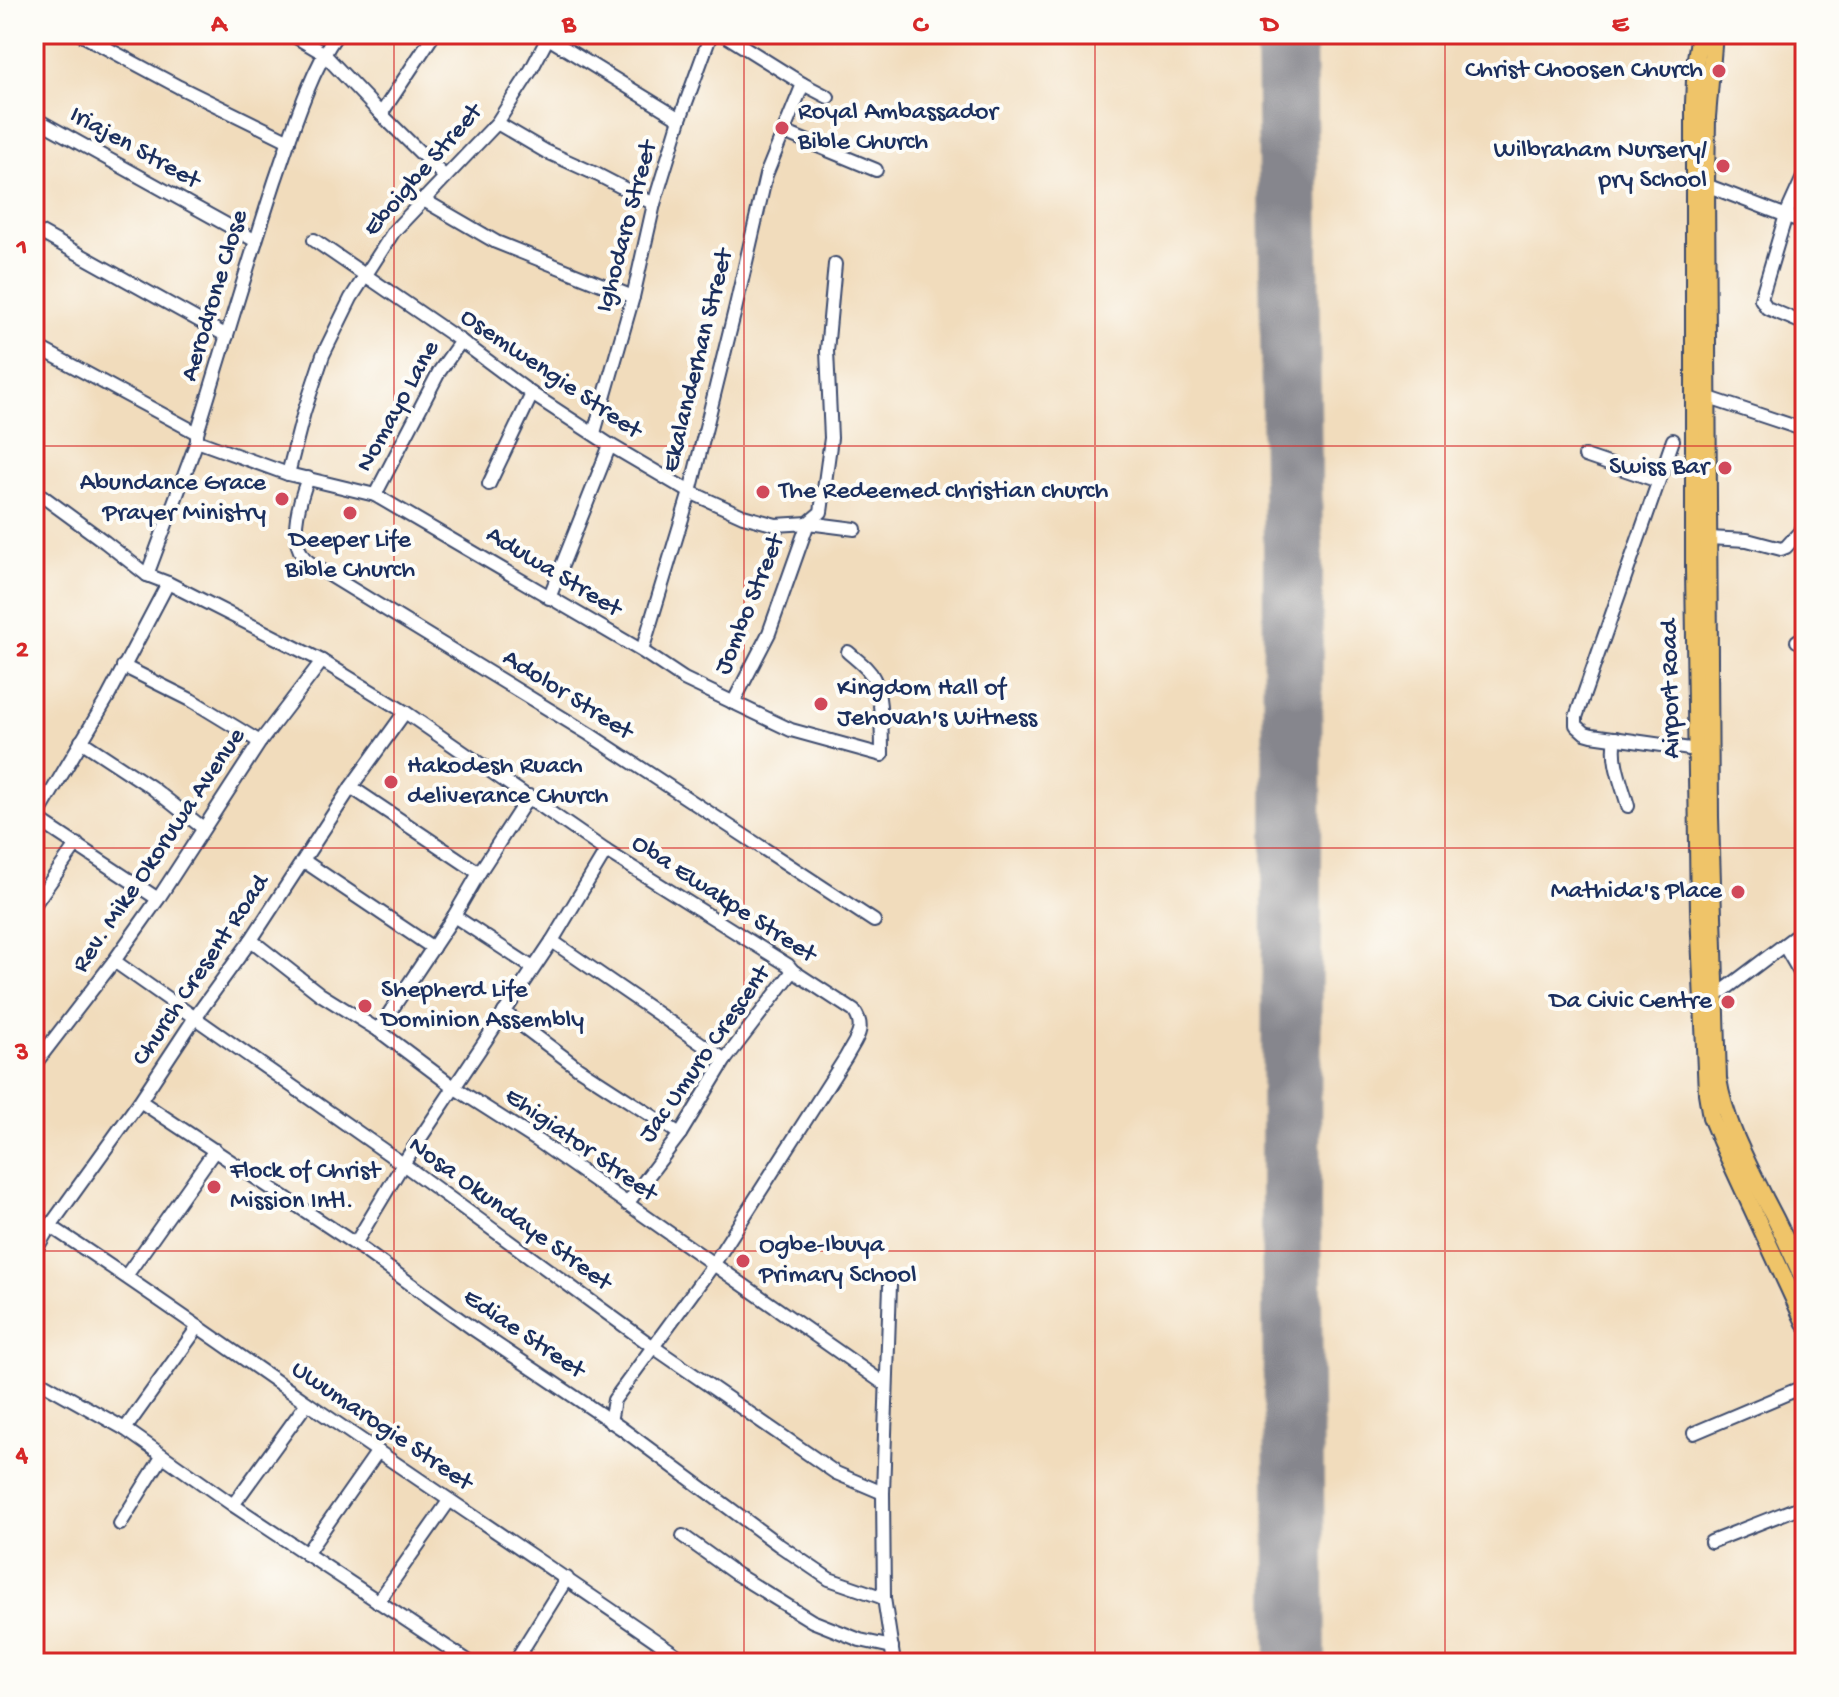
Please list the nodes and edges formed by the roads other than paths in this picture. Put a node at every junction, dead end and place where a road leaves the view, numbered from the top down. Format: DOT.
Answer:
graph roads {
  1 [pos="80,34"];
  2 [pos="291,34"];
  3 [pos="337,34"];
  4 [pos="434,34"];
  5 [pos="711,34"];
  6 [pos="723,34"];
  7 [pos="1700,34"];
  8 [pos="1714,34"];
  9 [pos="549,36"];
  10 [pos="323,53"];
  11 [pos="803,84"];
  12 [pos="828,97"];
  13 [pos="381,114"];
  14 [pos="34,118"];
  15 [pos="680,119"];
  16 [pos="497,123"];
  17 [pos="784,132"];
  18 [pos="289,141"];
  19 [pos="876,170"];
  20 [pos="1805,173"];
  21 [pos="445,177"];
  22 [pos="1706,185"];
  23 [pos="422,199"];
  24 [pos="654,204"];
  25 [pos="1786,215"];
  26 [pos="1805,223"];
  27 [pos="34,229"];
  28 [pos="314,240"];
  29 [pos="256,241"];
  30 [pos="835,264"];
  31 [pos="365,275"];
  32 [pos="633,297"];
  33 [pos="1805,324"];
  34 [pos="227,336"];
  35 [pos="461,341"];
  36 [pos="34,345"];
  37 [pos="532,394"];
  38 [pos="1709,398"];
  39 [pos="1805,430"];
  40 [pos="594,433"];
  41 [pos="197,437"];
  42 [pos="1673,440"];
  43 [pos="610,445"];
  44 [pos="1585,456"];
  45 [pos="288,474"];
  46 [pos="308,478"];
  47 [pos="1658,481"];
  48 [pos="489,484"];
  49 [pos="34,490"];
  50 [pos="690,492"];
  51 [pos="375,495"];
  52 [pos="808,523"];
  53 [pos="1805,526"];
  54 [pos="855,529"];
  55 [pos="1709,538"];
  56 [pos="147,575"];
  57 [pos="168,583"];
  58 [pos="549,598"];
  59 [pos="642,651"];
  60 [pos="848,652"];
  61 [pos="322,661"];
  62 [pos="123,666"];
  63 [pos="733,703"];
  64 [pos="405,712"];
  65 [pos="1616,738"];
  66 [pos="81,741"];
  67 [pos="260,742"];
  68 [pos="1697,750"];
  69 [pos="351,787"];
  70 [pos="529,796"];
  71 [pos="1628,806"];
  72 [pos="1704,817"];
  73 [pos="35,818"];
  74 [pos="203,828"];
  75 [pos="77,844"];
  76 [pos="606,851"];
  77 [pos="304,861"];
  78 [pos="479,873"];
  79 [pos="158,899"];
  80 [pos="34,905"];
  81 [pos="454,916"];
  82 [pos="874,921"];
  83 [pos="1805,929"];
  84 [pos="251,940"];
  85 [pos="552,941"];
  86 [pos="1784,945"];
  87 [pos="433,948"];
  88 [pos="114,961"];
  89 [pos="533,968"];
  90 [pos="793,971"];
  91 [pos="1805,981"];
  92 [pos="1715,997"];
  93 [pos="504,1012"];
  94 [pos="194,1019"];
  95 [pos="378,1030"];
  96 [pos="725,1060"];
  97 [pos="34,1065"];
  98 [pos="455,1088"];
  99 [pos="140,1101"];
  100 [pos="680,1134"];
  101 [pos="215,1150"];
  102 [pos="403,1164"];
  103 [pos="627,1204"];
  104 [pos="50,1226"];
  105 [pos="355,1244"];
  106 [pos="34,1253"];
  107 [pos="713,1265"];
  108 [pos="126,1276"];
  109 [pos="1805,1283"];
  110 [pos="890,1285"];
  111 [pos="1805,1323"];
  112 [pos="198,1327"];
  113 [pos="652,1346"];
  114 [pos="34,1378"];
  115 [pos="886,1385"];
  116 [pos="1805,1386"];
  117 [pos="307,1403"];
  118 [pos="610,1422"];
  119 [pos="125,1429"];
  120 [pos="1694,1433"];
  121 [pos="378,1451"];
  122 [pos="162,1457"];
  123 [pos="883,1493"];
  124 [pos="449,1501"];
  125 [pos="233,1505"];
  126 [pos="1805,1505"];
  127 [pos="120,1524"];
  128 [pos="683,1536"];
  129 [pos="1711,1542"];
  130 [pos="306,1554"];
  131 [pos="567,1578"];
  132 [pos="884,1598"];
  133 [pos="378,1602"];
  134 [pos="892,1647"];
  135 [pos="471,1663"];
  136 [pos="514,1663"];
  137 [pos="688,1663"];
  138 [pos="894,1663"];
  1 -- 18 [label="street"];
  2 -- 10 [label="street"];
  3 -- 10 [label="street, Aerodrone Close"];
  4 -- 13 [label="street"];
  5 -- 15 [label="street, Ighodaro Street"];
  6 -- 11 [label="street"];
  7 -- 68 [label="main road, Airport Road"];
  8 -- 22 [label="main road, Airport Road"];
  9 -- 15 [label="street"];
  9 -- 16 [label="street, Eboigbe Street"];
  10 -- 13 [label="street"];
  10 -- 18 [label="street, Aerodrone Close"];
  11 -- 12 [label="street"];
  11 -- 17 [label="street, Ekalanderhan Street"];
  13 -- 21 [label="street"];
  14 -- 29 [label="street, Iriajen Street"];
  15 -- 24 [label="street, Ighodaro Street"];
  16 -- 21 [label="street, Eboigbe Street"];
  16 -- 24 [label="street"];
  17 -- 19 [label="street"];
  17 -- 50 [label="street, Ekalanderhan Street"];
  18 -- 29 [label="street, Aerodrone Close"];
  20 -- 25 [label="street"];
  21 -- 23 [label="street, Eboigbe Street"];
  22 -- 25 [label="street"];
  22 -- 38 [label="main road, Airport Road"];
  23 -- 31 [label="street, Eboigbe Street"];
  23 -- 32 [label="street"];
  24 -- 32 [label="street, Ighodaro Street"];
  25 -- 26 [label="street"];
  25 -- 33 [label="street"];
  27 -- 34 [label="street"];
  28 -- 31 [label="street, Osemwengie Street"];
  29 -- 34 [label="street, Aerodrone Close"];
  30 -- 52 [label="street, Jombo Street"];
  31 -- 35 [label="street, Osemwengie Street"];
  31 -- 45 [label="street, Eboigbe Street"];
  32 -- 40 [label="street, Ighodaro Street"];
  34 -- 41 [label="street, Aerodrone Close"];
  35 -- 37 [label="street, Osemwengie Street"];
  35 -- 51 [label="street, Nomayo Lane"];
  36 -- 41 [label="street, Aduwa Street"];
  37 -- 40 [label="street, Osemwengie Street"];
  37 -- 48 [label="street"];
  38 -- 39 [label="street"];
  38 -- 55 [label="main road, Airport Road"];
  40 -- 43 [label="street, Osemwengie Street"];
  41 -- 45 [label="street, Aduwa Street"];
  41 -- 56 [label="street, Aerodrone Close"];
  42 -- 47 [label="street"];
  43 -- 50 [label="street, Osemwengie Street"];
  43 -- 58 [label="street"];
  44 -- 47 [label="street"];
  45 -- 46 [label="street, Aduwa Street"];
  46 -- 51 [label="street, Aduwa Street"];
  46 -- 82 [label="street, Adolor Street"];
  47 -- 65 [label="street"];
  49 -- 56 [label="street, Oba Ewakpe Street"];
  50 -- 52 [label="street, Osemwengie Street"];
  50 -- 59 [label="street, Ekalanderhan Street"];
  51 -- 58 [label="street, Aduwa Street"];
  52 -- 54 [label="street, Osemwengie Street"];
  52 -- 63 [label="street, Jombo Street"];
  53 -- 55 [label="street"];
  55 -- 72 [label="main road, Airport Road"];
  56 -- 57 [label="street, Oba Ewakpe Street"];
  57 -- 61 [label="street, Oba Ewakpe Street"];
  57 -- 62 [label="street"];
  58 -- 59 [label="street, Aduwa Street"];
  59 -- 63 [label="street, Aduwa Street"];
  60 -- 63 [label="street, Aduwa Street"];
  61 -- 64 [label="street, Oba Ewakpe Street"];
  61 -- 67 [label="street, Rev. Mike Okoruwa Avenue"];
  62 -- 66 [label="street"];
  62 -- 67 [label="street"];
  64 -- 69 [label="street, Church Cresent Road"];
  64 -- 70 [label="street, Oba Ewakpe Street"];
  65 -- 68 [label="street"];
  65 -- 71 [label="street"];
  66 -- 73 [label="street"];
  66 -- 74 [label="street"];
  67 -- 74 [label="street, Rev. Mike Okoruwa Avenue"];
  68 -- 72 [label="main road, Airport Road"];
  69 -- 77 [label="street, Church Cresent Road"];
  69 -- 78 [label="street"];
  70 -- 76 [label="street, Oba Ewakpe Street"];
  70 -- 78 [label="street"];
  72 -- 92 [label="main road, Airport Road"];
  72 -- 111 [label="main road, Airport Road"];
  73 -- 75 [label="street"];
  74 -- 79 [label="street, Rev. Mike Okoruwa Avenue"];
  75 -- 79 [label="street"];
  75 -- 80 [label="street"];
  76 -- 85 [label="street"];
  76 -- 90 [label="street, Oba Ewakpe Street"];
  77 -- 84 [label="street, Church Cresent Road"];
  77 -- 87 [label="street"];
  78 -- 81 [label="street"];
  79 -- 88 [label="street, Rev. Mike Okoruwa Avenue"];
  81 -- 87 [label="street"];
  81 -- 89 [label="street"];
  83 -- 86 [label="street"];
  84 -- 94 [label="street, Church Cresent Road"];
  84 -- 95 [label="street, Ehigiator Street"];
  85 -- 89 [label="street"];
  85 -- 96 [label="street"];
  86 -- 91 [label="street"];
  86 -- 92 [label="street"];
  87 -- 95 [label="street"];
  88 -- 94 [label="street, Nosa Okundaye Street"];
  88 -- 97 [label="street, Rev. Mike Okoruwa Avenue"];
  89 -- 93 [label="street"];
  90 -- 96 [label="street, Jac Umuro Crescent"];
  90 -- 107 [label="street, Oba Ewakpe Street"];
  92 -- 109 [label="main road, Airport Road"];
  93 -- 98 [label="street"];
  93 -- 100 [label="street"];
  94 -- 99 [label="street, Church Cresent Road"];
  94 -- 102 [label="street, Nosa Okundaye Street"];
  95 -- 98 [label="street, Ehigiator Street"];
  96 -- 100 [label="street, Jac Umuro Crescent"];
  98 -- 102 [label="street"];
  98 -- 103 [label="street, Ehigiator Street"];
  99 -- 101 [label="street, Ediae Street"];
  99 -- 104 [label="street, Church Cresent Road"];
  100 -- 103 [label="street, Jac Umuro Crescent"];
  101 -- 105 [label="street, Ediae Street"];
  101 -- 108 [label="street"];
  102 -- 105 [label="street"];
  102 -- 113 [label="street, Nosa Okundaye Street"];
  103 -- 107 [label="street, Ehigiator Street"];
  104 -- 106 [label="street, Church Cresent Road"];
  104 -- 108 [label="street, Uwumarogie Street"];
  105 -- 118 [label="street, Ediae Street"];
  107 -- 113 [label="street"];
  107 -- 115 [label="street, Ehigiator Street"];
  108 -- 112 [label="street, Uwumarogie Street"];
  110 -- 115 [label="street"];
  112 -- 117 [label="street, Uwumarogie Street"];
  112 -- 119 [label="street"];
  113 -- 118 [label="street"];
  113 -- 123 [label="street, Nosa Okundaye Street"];
  114 -- 119 [label="street"];
  115 -- 123 [label="street"];
  116 -- 120 [label="street"];
  117 -- 121 [label="street, Uwumarogie Street"];
  117 -- 125 [label="street"];
  118 -- 132 [label="street, Ediae Street"];
  119 -- 122 [label="street"];
  121 -- 124 [label="street, Uwumarogie Street"];
  121 -- 130 [label="street"];
  122 -- 125 [label="street"];
  122 -- 127 [label="street"];
  123 -- 132 [label="street"];
  124 -- 131 [label="street, Uwumarogie Street"];
  124 -- 133 [label="street"];
  125 -- 130 [label="street"];
  126 -- 129 [label="street"];
  128 -- 134 [label="street"];
  130 -- 133 [label="street"];
  131 -- 136 [label="street"];
  131 -- 137 [label="street, Uwumarogie Street"];
  132 -- 134 [label="street"];
  133 -- 135 [label="street"];
  134 -- 138 [label="street"];
}
